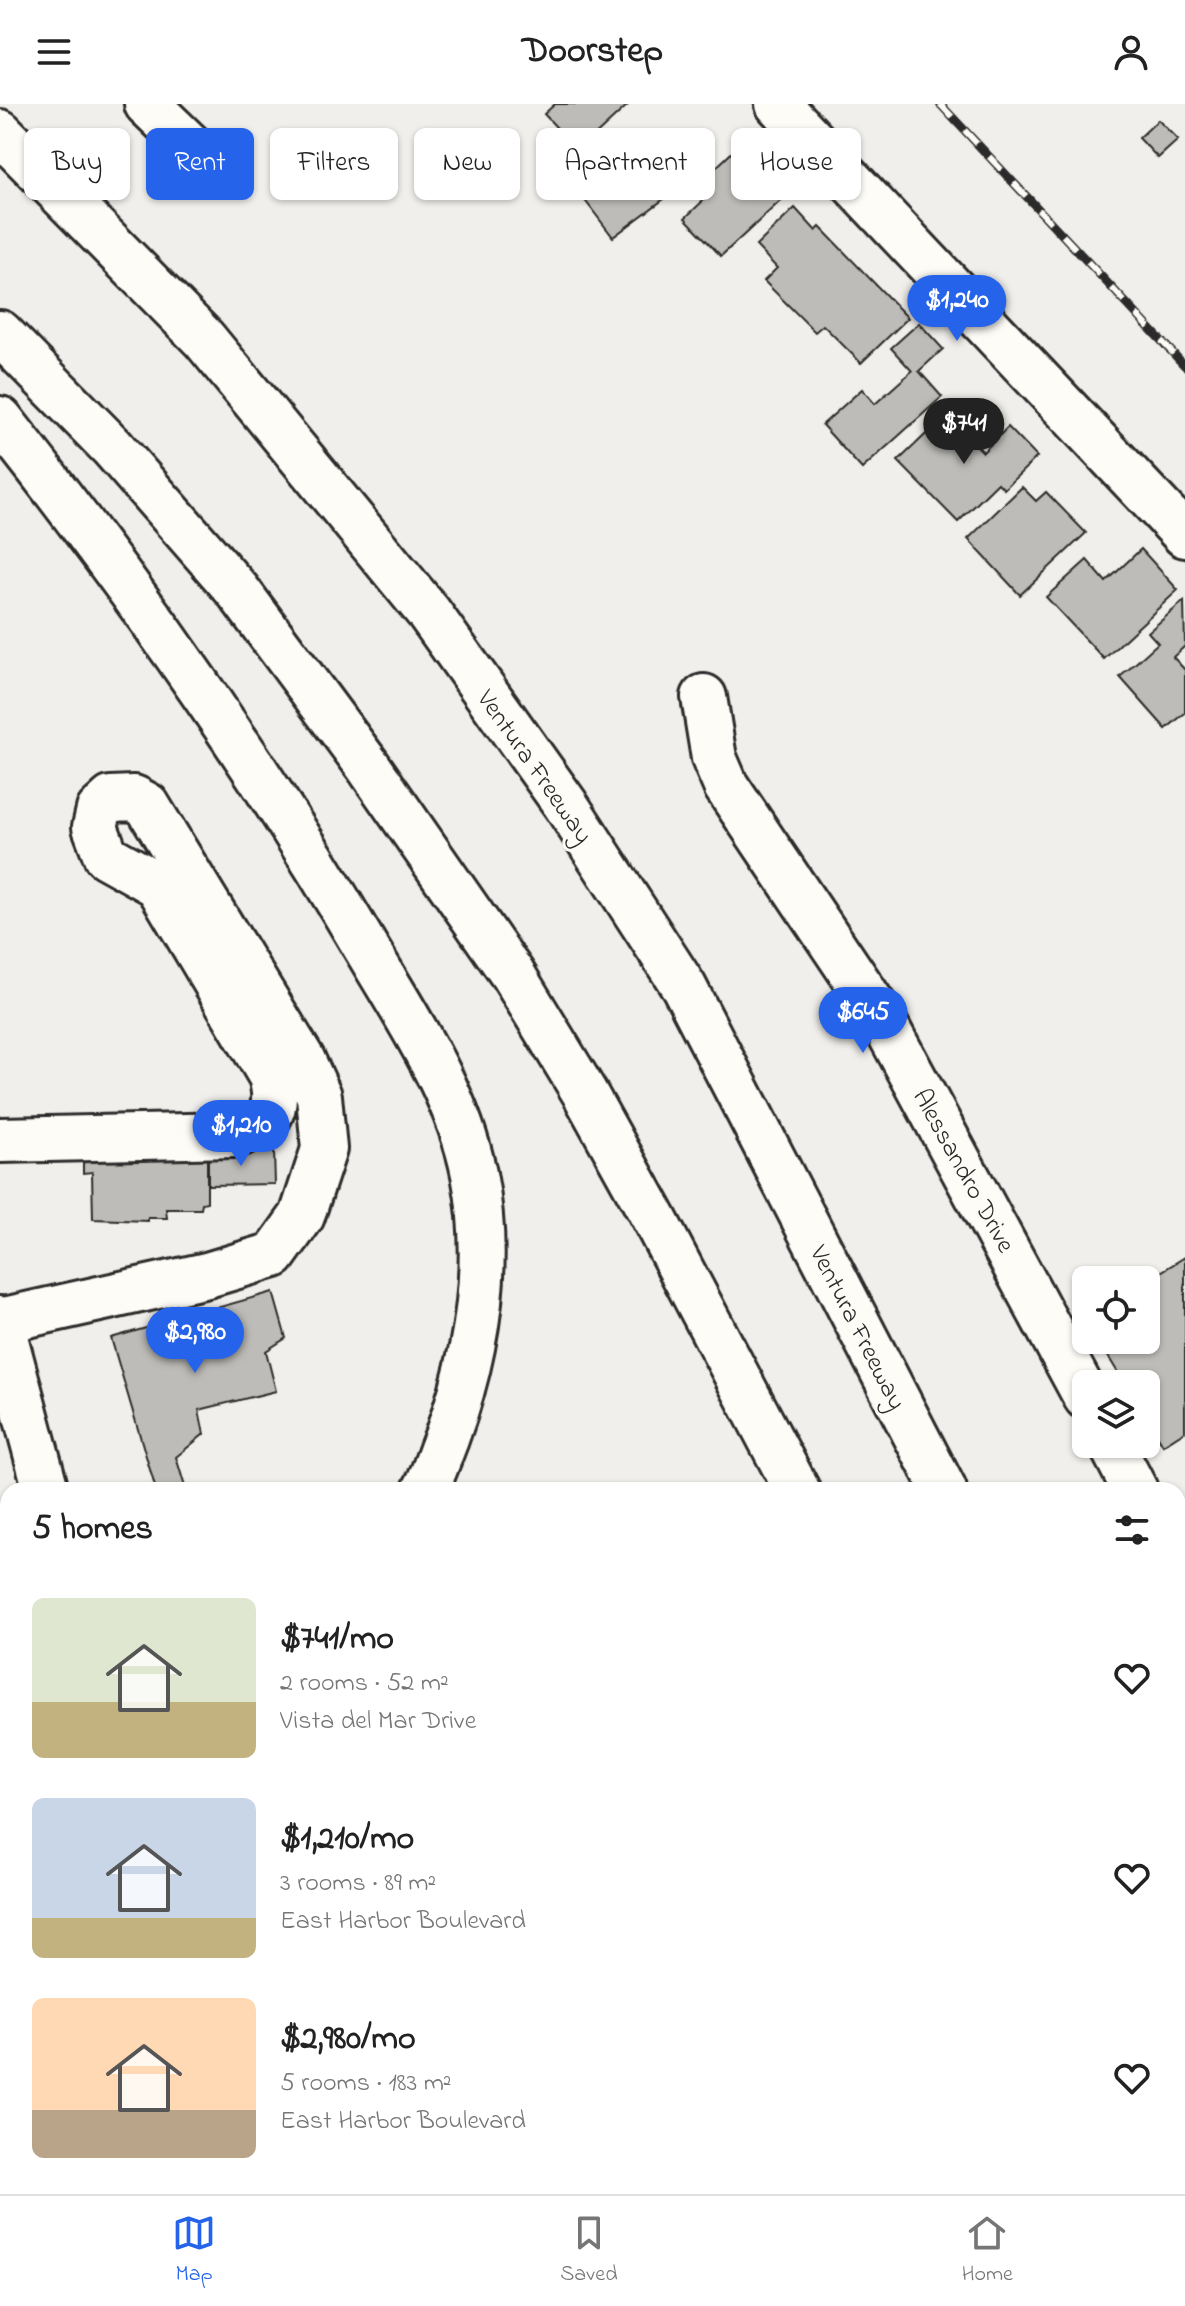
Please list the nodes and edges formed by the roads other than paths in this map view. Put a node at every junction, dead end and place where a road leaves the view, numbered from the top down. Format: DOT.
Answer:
graph roads {
  1 [pos="147,104"];
  2 [pos="778,104"];
  3 [pos="172,128"];
  4 [pos="0,132"];
  5 [pos="0,333"];
  6 [pos="0,419"];
  7 [pos="1185,535"];
  8 [pos="704,697"];
  9 [pos="0,1140"];
  10 [pos="0,1320"];
  11 [pos="1072,1371"];
  12 [pos="1118,1458"];
  13 [pos="44,1482"];
  14 [pos="428,1482"];
  15 [pos="793,1482"];
  16 [pos="940,1482"];
  17 [pos="1131,1482"];
  1 -- 3 [label="main road"];
  2 -- 7 [label="main road"];
  4 -- 16 [label="main road, Ventura Freeway"];
  5 -- 15 [label="main road"];
  6 -- 14 [label="main road"];
  8 -- 11 [label="main road, Alessandro Drive"];
  9 -- 10 [label="main road"];
  10 -- 13 [label="main road"];
  12 -- 17 [label="main road"];
}
